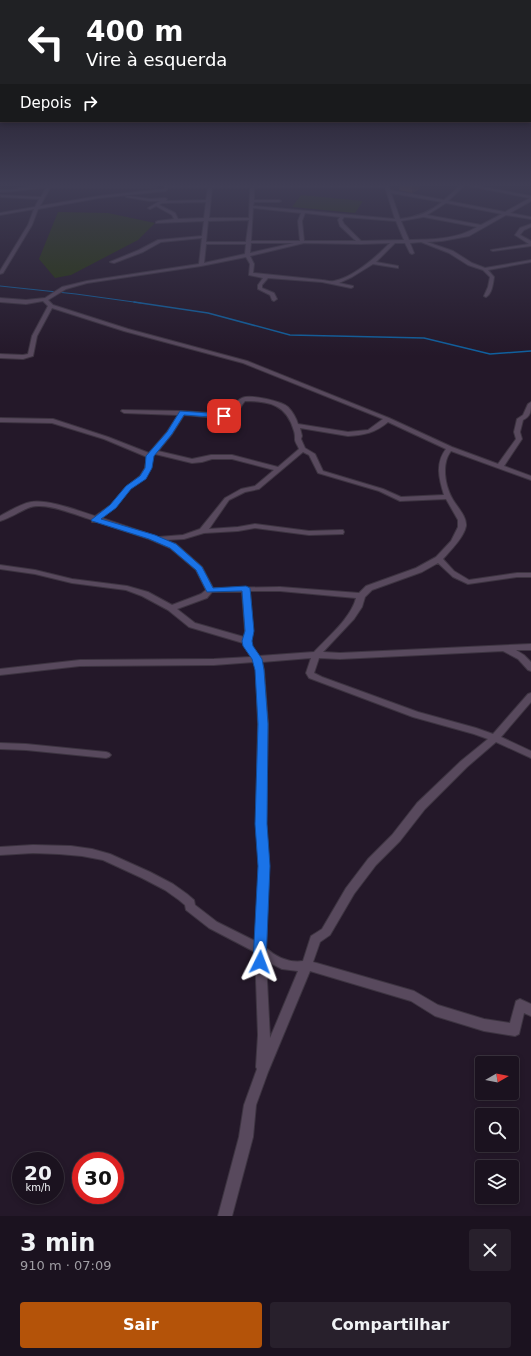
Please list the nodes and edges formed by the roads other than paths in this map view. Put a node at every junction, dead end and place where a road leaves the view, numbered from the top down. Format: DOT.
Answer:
graph roads {
  1 [pos="408,242"];
  2 [pos="20,243"];
  3 [pos="157,243"];
  4 [pos="203,243"];
  5 [pos="250,243"];
  6 [pos="302,243"];
  7 [pos="361,243"];
  8 [pos="369,243"];
  9 [pos="393,243"];
  10 [pos="426,243"];
  11 [pos="531,244"];
  12 [pos="493,250"];
  13 [pos="412,253"];
  14 [pos="248,255"];
  15 [pos="531,261"];
  16 [pos="112,262"];
  17 [pos="371,262"];
  18 [pos="201,265"];
  19 [pos="396,266"];
  20 [pos="485,269"];
  21 [pos="2,273"];
  22 [pos="266,277"];
  23 [pos="334,283"];
  24 [pos="350,287"];
  25 [pos="486,296"];
  26 [pos="46,299"];
  27 [pos="274,299"];
  28 [pos="0,300"];
  29 [pos="51,306"];
  30 [pos="0,356"];
  31 [pos="531,404"];
  32 [pos="124,411"];
  33 [pos="182,413"];
  34 [pos="388,419"];
  35 [pos="0,420"];
  36 [pos="296,425"];
  37 [pos="450,448"];
  38 [pos="302,449"];
  39 [pos="152,454"];
  40 [pos="500,466"];
  41 [pos="278,469"];
  42 [pos="531,478"];
  43 [pos="448,497"];
  44 [pos="0,519"];
  45 [pos="95,520"];
  46 [pos="204,531"];
  47 [pos="340,532"];
  48 [pos="152,537"];
  49 [pos="439,559"];
  50 [pos="0,567"];
  51 [pos="531,575"];
  52 [pos="246,588"];
  53 [pos="210,590"];
  54 [pos="362,596"];
  55 [pos="171,608"];
  56 [pos="247,641"];
  57 [pos="531,647"];
  58 [pos="504,649"];
  59 [pos="316,655"];
  60 [pos="257,659"];
  61 [pos="531,668"];
  62 [pos="0,672"];
  63 [pos="531,696"];
  64 [pos="495,738"];
  65 [pos="0,746"];
  66 [pos="106,755"];
  67 [pos="531,755"];
  68 [pos="0,851"];
  69 [pos="260,949"];
  70 [pos="306,965"];
  71 [pos="531,1010"];
  72 [pos="262,1072"];
  73 [pos="225,1216"];
  1 -- 13 [label="street"];
  2 -- 21 [label="street"];
  3 -- 16 [label="street"];
  4 -- 5 [label="street"];
  4 -- 18 [label="street"];
  5 -- 6 [label="street"];
  5 -- 14 [label="street"];
  6 -- 7 [label="street"];
  6 -- 14 [label="street"];
  7 -- 8 [label="street"];
  9 -- 17 [label="street"];
  10 -- 20 [label="street"];
  11 -- 12 [label="street"];
  14 -- 18 [label="street"];
  14 -- 22 [label="street"];
  15 -- 20 [label="street"];
  17 -- 19 [label="street"];
  17 -- 23 [label="street"];
  18 -- 26 [label="street"];
  20 -- 25 [label="street"];
  22 -- 23 [label="street"];
  22 -- 27 [label="street"];
  23 -- 24 [label="street"];
  26 -- 28 [label="street"];
  26 -- 29 [label="street"];
  29 -- 30 [label="street"];
  29 -- 34 [label="street"];
  31 -- 40 [label="street"];
  32 -- 33 [label="street"];
  33 -- 36 [label="street"];
  33 -- 39 [label="street"];
  34 -- 36 [label="street"];
  34 -- 37 [label="street"];
  35 -- 39 [label="street"];
  36 -- 38 [label="street"];
  37 -- 40 [label="street"];
  37 -- 43 [label="street"];
  38 -- 41 [label="street"];
  38 -- 43 [label="street"];
  39 -- 41 [label="street"];
  39 -- 45 [label="street"];
  40 -- 42 [label="street"];
  41 -- 46 [label="street"];
  43 -- 49 [label="street"];
  44 -- 45 [label="street"];
  45 -- 48 [label="street"];
  46 -- 47 [label="street"];
  46 -- 48 [label="street"];
  48 -- 53 [label="street"];
  49 -- 51 [label="street"];
  49 -- 54 [label="street"];
  50 -- 55 [label="street"];
  52 -- 53 [label="street"];
  52 -- 54 [label="street"];
  52 -- 56 [label="street"];
  53 -- 55 [label="street"];
  54 -- 59 [label="street"];
  55 -- 56 [label="street"];
  56 -- 60 [label="street"];
  57 -- 58 [label="street"];
  58 -- 59 [label="street"];
  58 -- 61 [label="street"];
  59 -- 60 [label="street"];
  59 -- 64 [label="street"];
  60 -- 62 [label="street"];
  60 -- 69 [label="street"];
  63 -- 64 [label="street"];
  64 -- 67 [label="street"];
  64 -- 70 [label="street"];
  65 -- 66 [label="street"];
  68 -- 69 [label="street"];
  69 -- 70 [label="street"];
  69 -- 72 [label="street"];
  70 -- 71 [label="street"];
  70 -- 72 [label="street"];
  72 -- 73 [label="street"];
}
